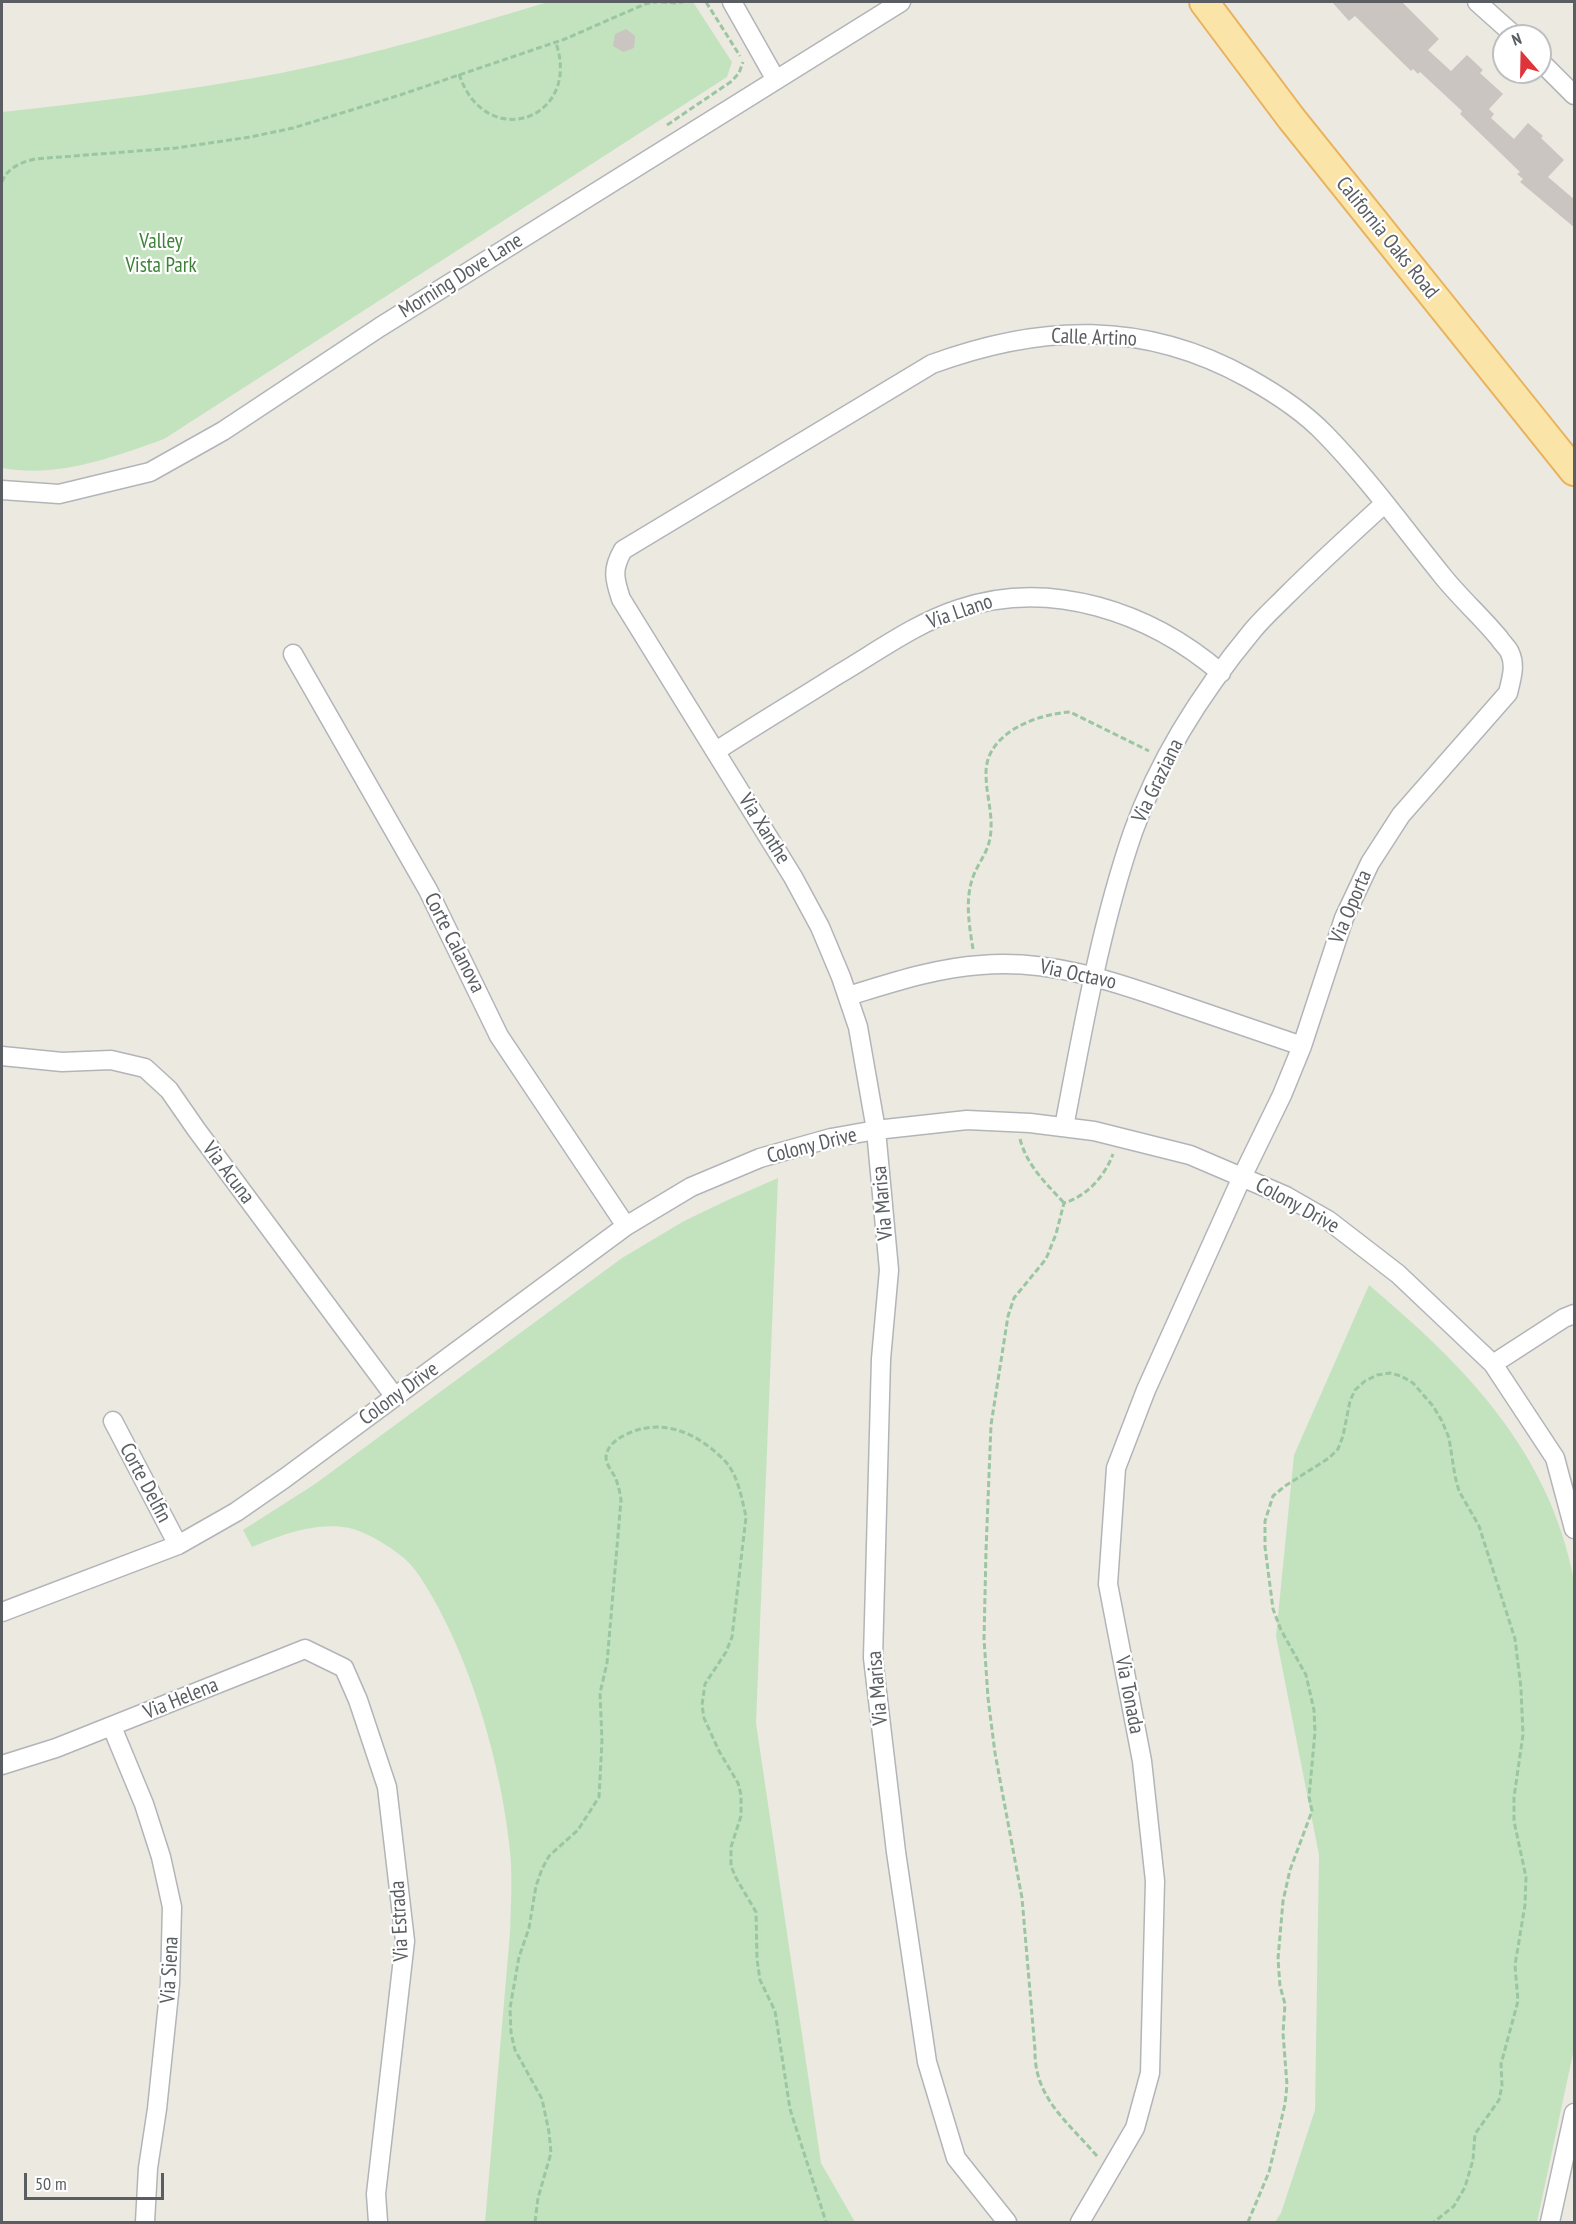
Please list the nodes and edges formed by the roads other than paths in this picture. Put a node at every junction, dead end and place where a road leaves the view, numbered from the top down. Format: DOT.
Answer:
graph roads {
  1 [pos="732,2"];
  2 [pos="901,2"];
  3 [pos="1204,2"];
  4 [pos="1477,2"];
  5 [pos="1502,24"];
  6 [pos="1552,73"];
  7 [pos="776,80"];
  8 [pos="1575,95"];
  9 [pos="1575,471"];
  10 [pos="2,490"];
  11 [pos="1384,504"];
  12 [pos="623,550"];
  13 [pos="293,654"];
  14 [pos="1513,670"];
  15 [pos="1221,673"];
  16 [pos="716,751"];
  17 [pos="1094,976"];
  18 [pos="848,996"];
  19 [pos="1302,1046"];
  20 [pos="2,1056"];
  21 [pos="1064,1127"];
  22 [pos="876,1130"];
  23 [pos="1242,1177"];
  24 [pos="626,1226"];
  25 [pos="1575,1314"];
  26 [pos="1493,1365"];
  27 [pos="395,1397"];
  28 [pos="113,1420"];
  29 [pos="1575,1529"];
  30 [pos="178,1545"];
  31 [pos="2,1612"];
  32 [pos="306,1650"];
  33 [pos="112,1727"];
  34 [pos="2,1765"];
  35 [pos="1575,2113"];
  36 [pos="145,2223"];
  37 [pos="378,2223"];
  38 [pos="1007,2223"];
  39 [pos="1080,2223"];
  40 [pos="1550,2223"];
  1 -- 7 [label="street"];
  2 -- 7 [label="street, Morning Dove Lane"];
  3 -- 9 [label="main road, California Oaks Road"];
  4 -- 5 [label="street"];
  6 -- 8 [label="street"];
  7 -- 10 [label="street, Morning Dove Lane"];
  11 -- 12 [label="street, Calle Artino"];
  11 -- 14 [label="street, Calle Artino"];
  11 -- 15 [label="street, Via Graziana"];
  12 -- 16 [label="street, Via Xanthe"];
  13 -- 24 [label="street, Corte Calanova"];
  14 -- 19 [label="street, Via Oporta"];
  15 -- 16 [label="street, Via Llano"];
  15 -- 17 [label="street, Via Graziana"];
  16 -- 18 [label="street, Via Xanthe"];
  17 -- 18 [label="street, Via Octavo"];
  17 -- 19 [label="street, Via Octavo"];
  17 -- 21 [label="street, Via Graziana"];
  18 -- 22 [label="street, Via Xanthe"];
  19 -- 23 [label="street, Via Oporta"];
  20 -- 27 [label="street, Via Acuna"];
  21 -- 22 [label="street, Colony Drive"];
  21 -- 23 [label="street, Colony Drive"];
  22 -- 24 [label="street, Colony Drive"];
  22 -- 38 [label="street, Via Marisa"];
  23 -- 26 [label="street, Colony Drive"];
  23 -- 39 [label="street, Via Tonada"];
  24 -- 27 [label="street, Colony Drive"];
  25 -- 26 [label="street"];
  26 -- 29 [label="street, Colony Drive"];
  27 -- 30 [label="street, Colony Drive"];
  28 -- 30 [label="street, Corte Delfin"];
  30 -- 31 [label="street, Colony Drive"];
  32 -- 33 [label="street, Via Helena"];
  32 -- 37 [label="street, Via Estrada"];
  33 -- 34 [label="street, Via Helena"];
  33 -- 36 [label="street, Via Siena"];
  35 -- 40 [label="street"];
}
